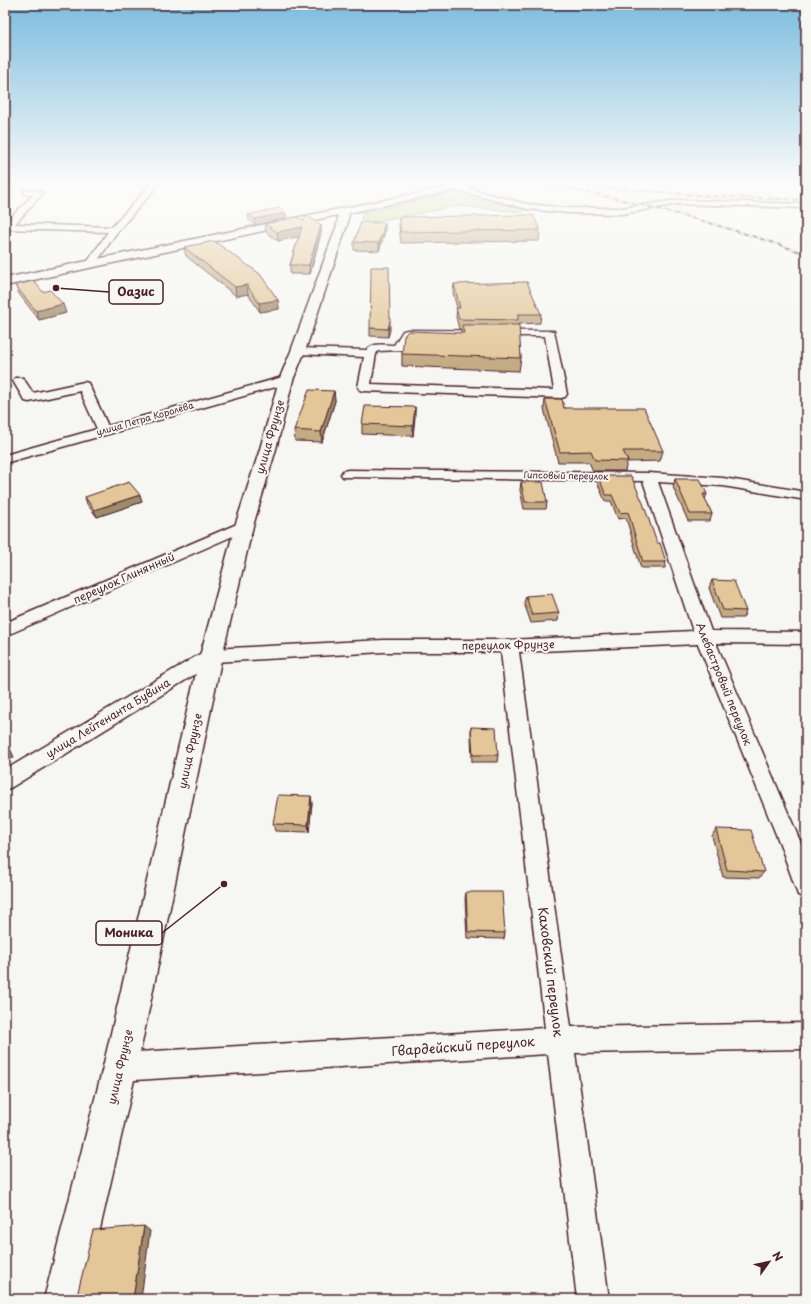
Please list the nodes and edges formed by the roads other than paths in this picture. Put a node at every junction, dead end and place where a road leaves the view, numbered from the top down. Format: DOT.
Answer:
graph roads {
  1 [pos="105,244"];
  2 [pos="187,244"];
  3 [pos="335,244"];
  4 [pos="91,264"];
  5 [pos="5,282"];
  6 [pos="298,351"];
  7 [pos="370,354"];
  8 [pos="286,380"];
  9 [pos="19,381"];
  10 [pos="104,431"];
  11 [pos="5,459"];
  12 [pos="348,474"];
  13 [pos="649,477"];
  14 [pos="806,496"];
  15 [pos="244,526"];
  16 [pos="5,630"];
  17 [pos="704,637"];
  18 [pos="806,638"];
  19 [pos="509,646"];
  20 [pos="211,656"];
  21 [pos="5,781"];
  22 [pos="798,844"];
  23 [pos="806,887"];
  24 [pos="806,1036"];
  25 [pos="560,1040"];
  26 [pos="120,1067"];
  27 [pos="64,1299"];
  28 [pos="593,1299"];
  1 -- 4 [label="street"];
  2 -- 4 [label="main road"];
  3 -- 6 [label="main road, улица Фрунзе"];
  4 -- 5 [label="main road"];
  6 -- 7 [label="street"];
  6 -- 8 [label="main road, улица Фрунзе"];
  7 -- 7 [label="street"];
  8 -- 10 [label="street, улица Петра Королёва"];
  8 -- 15 [label="main road, улица Фрунзе"];
  9 -- 10 [label="street"];
  10 -- 11 [label="street, улица Петра Королёва"];
  12 -- 13 [label="street, Гипсовый переулок"];
  13 -- 14 [label="street, Гипсовый переулок"];
  13 -- 17 [label="street, Алебастровый переулок"];
  15 -- 16 [label="street, переулок Глинянный"];
  15 -- 20 [label="main road, улица Фрунзе"];
  17 -- 18 [label="street, переулок Фрунзе"];
  17 -- 19 [label="street, переулок Фрунзе"];
  17 -- 22 [label="street, Алебастровый переулок"];
  19 -- 20 [label="street, переулок Фрунзе"];
  19 -- 25 [label="street, Каховский переулок"];
  20 -- 21 [label="street, улица Лейтенанта Бувина"];
  20 -- 26 [label="main road, улица Фрунзе"];
  22 -- 23 [label="street, Алебастровый переулок"];
  24 -- 25 [label="street, Гвардейский переулок"];
  25 -- 26 [label="street, Гвардейский переулок"];
  25 -- 28 [label="street, Каховский переулок"];
  26 -- 27 [label="main road, улица Фрунзе"];
}
